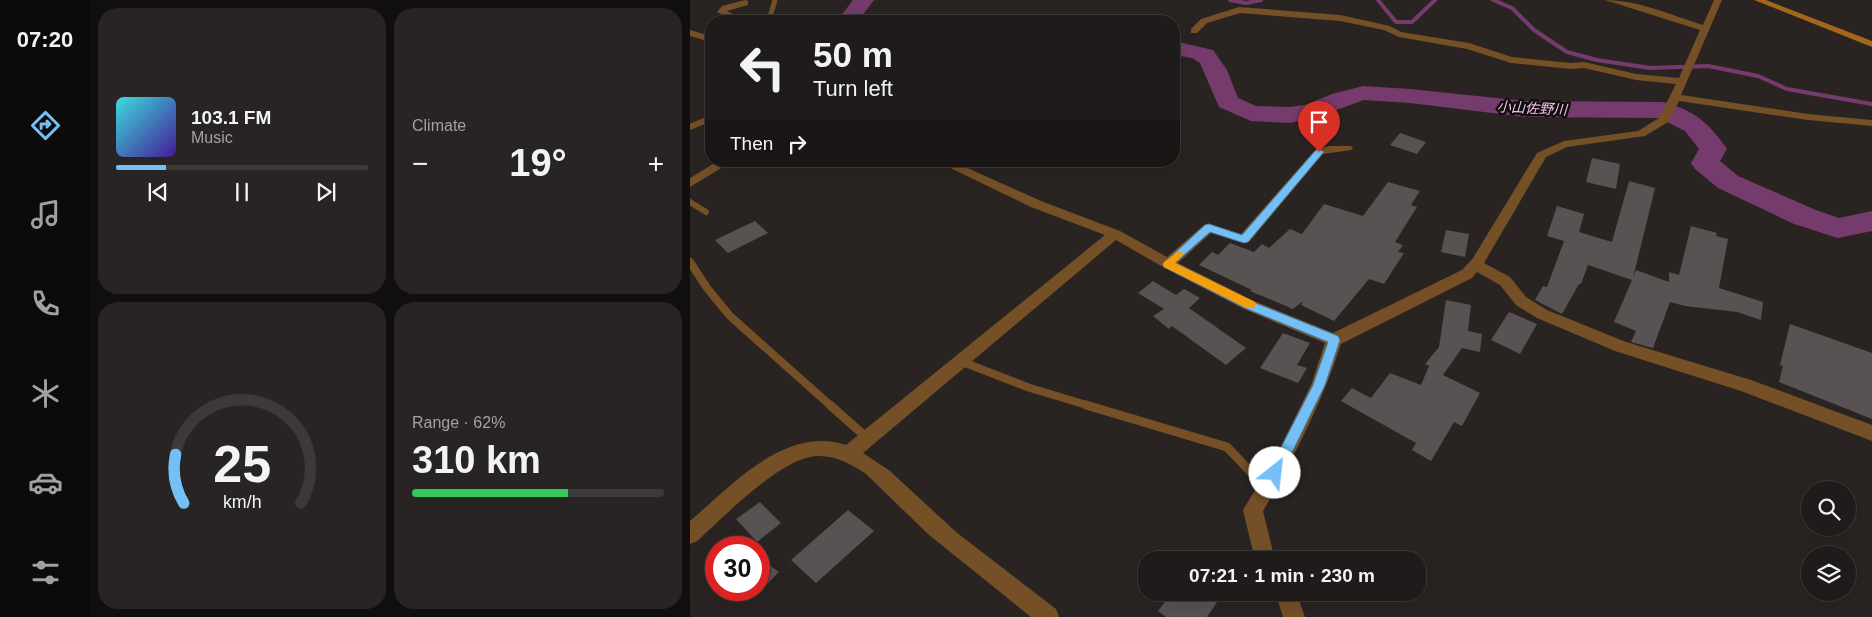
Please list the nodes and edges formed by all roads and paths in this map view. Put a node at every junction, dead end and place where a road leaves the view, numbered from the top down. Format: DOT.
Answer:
graph roads {
  1 [pos="775,0"];
  2 [pos="1609,0"];
  3 [pos="1718,0"];
  4 [pos="1758,0"];
  5 [pos="745,3"];
  6 [pos="728,15"];
  7 [pos="771,15"];
  8 [pos="1705,29"];
  9 [pos="1194,31"];
  10 [pos="690,33"];
  11 [pos="705,36"];
  12 [pos="1872,44"];
  13 [pos="1684,76"];
  14 [pos="1674,100"];
  15 [pos="705,121"];
  16 [pos="1872,123"];
  17 [pos="690,127"];
  18 [pos="1347,148"];
  19 [pos="717,167"];
  20 [pos="955,167"];
  21 [pos="690,183"];
  22 [pos="690,202"];
  23 [pos="706,212"];
  24 [pos="1114,234"];
  25 [pos="690,262"];
  26 [pos="1168,264"];
  27 [pos="1475,264"];
  28 [pos="1334,340"];
  29 [pos="960,361"];
  30 [pos="1872,433"];
  31 [pos="866,437"];
  32 [pos="848,454"];
  33 [pos="1266,488"];
  34 [pos="690,534"];
  35 [pos="1263,551"];
  36 [pos="1288,601"];
  37 [pos="1048,617"];
  38 [pos="1294,617"];
  1 -- 7 [label="lane"];
  2 -- 8 [label="street"];
  3 -- 8 [label="street"];
  4 -- 12 [label="street"];
  5 -- 6 [label="street"];
  8 -- 13 [label="street"];
  9 -- 13 [label="street"];
  10 -- 11 [label="street"];
  13 -- 14 [label="street"];
  14 -- 16 [label="street"];
  14 -- 27 [label="street"];
  15 -- 17 [label="lane"];
  18 -- 26 [label="street"];
  19 -- 21 [label="street"];
  20 -- 24 [label="street"];
  22 -- 23 [label="lane"];
  24 -- 26 [label="street"];
  24 -- 29 [label="street"];
  25 -- 31 [label="lane"];
  26 -- 28 [label="street"];
  27 -- 28 [label="street"];
  27 -- 30 [label="street"];
  28 -- 33 [label="street"];
  29 -- 31 [label="street"];
  29 -- 33 [label="lane"];
  31 -- 32 [label="street"];
  32 -- 34 [label="street"];
  32 -- 37 [label="street"];
  33 -- 35 [label="street"];
  36 -- 38 [label="street"];
}
